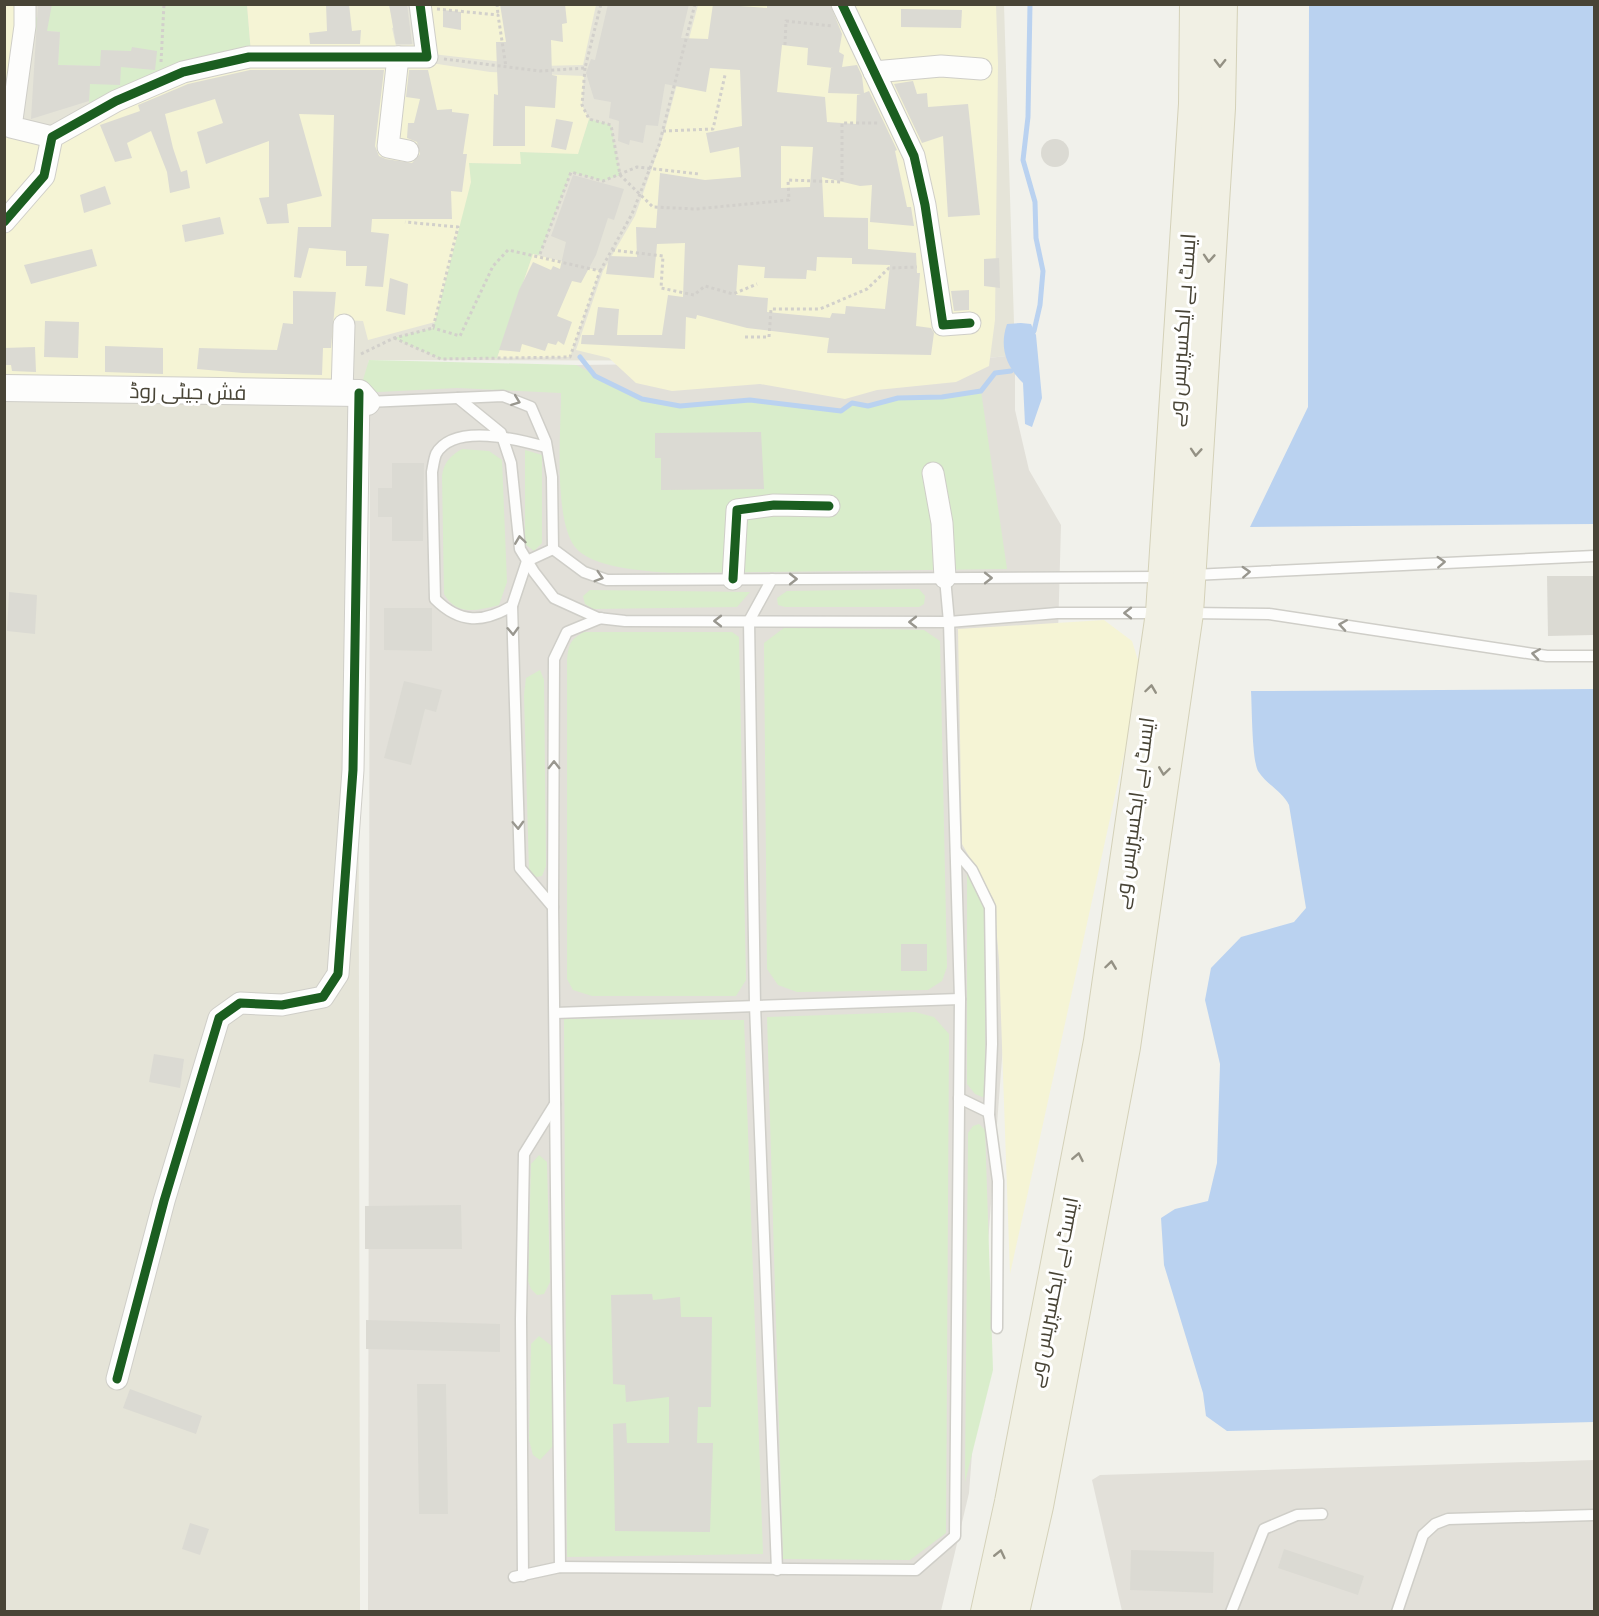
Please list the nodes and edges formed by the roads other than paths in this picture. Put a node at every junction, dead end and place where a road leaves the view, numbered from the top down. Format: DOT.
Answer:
graph roads {
  1 [pos="26,4"];
  2 [pos="843,4"];
  3 [pos="1196,4"];
  4 [pos="1221,4"];
  5 [pos="420,6"];
  6 [pos="398,57"];
  7 [pos="981,69"];
  8 [pos="874,72"];
  9 [pos="52,137"];
  10 [pos="408,151"];
  11 [pos="4,222"];
  12 [pos="970,323"];
  13 [pos="344,325"];
  14 [pos="4,388"];
  15 [pos="356,396"];
  16 [pos="458,398"];
  17 [pos="501,436"];
  18 [pos="546,447"];
  19 [pos="933,473"];
  20 [pos="829,506"];
  21 [pos="553,549"];
  22 [pos="1594,556"];
  23 [pos="527,561"];
  24 [pos="1177,576"];
  25 [pos="945,578"];
  26 [pos="733,579"];
  27 [pos="772,579"];
  28 [pos="512,606"];
  29 [pos="1174,613"];
  30 [pos="601,618"];
  31 [pos="750,621"];
  32 [pos="949,622"];
  33 [pos="1594,656"];
  34 [pos="956,851"];
  35 [pos="553,908"];
  36 [pos="960,999"];
  37 [pos="756,1005"];
  38 [pos="555,1013"];
  39 [pos="959,1098"];
  40 [pos="555,1103"];
  41 [pos="989,1115"];
  42 [pos="997,1328"];
  43 [pos="117,1379"];
  44 [pos="1322,1515"];
  45 [pos="1594,1515"];
  46 [pos="560,1568"];
  47 [pos="777,1570"];
  48 [pos="987,1611"];
  49 [pos="1012,1611"];
  50 [pos="1231,1611"];
  51 [pos="1397,1611"];
  1 -- 9 [label="street"];
  2 -- 8 [label="street"];
  3 -- 24 [label="main road, ایسٹ بے ایکسپریس وے"];
  4 -- 24 [label="main road, ایسٹ بے ایکسپریس وے, one-way"];
  5 -- 6 [label="street"];
  6 -- 9 [label="street"];
  6 -- 10 [label="street"];
  7 -- 8 [label="street"];
  8 -- 12 [label="street"];
  9 -- 11 [label="street"];
  13 -- 15 [label="street"];
  14 -- 15 [label="street, فش جیٹی روڈ"];
  15 -- 16 [label="lane"];
  15 -- 43 [label="street"];
  16 -- 17 [label="lane"];
  16 -- 18 [label="lane, one-way"];
  17 -- 18 [label="lane"];
  23 -- 17 [label="lane, one-way"];
  17 -- 28 [label="lane"];
  18 -- 21 [label="lane"];
  19 -- 25 [label="street"];
  20 -- 26 [label="street"];
  21 -- 23 [label="lane"];
  21 -- 26 [label="lane, one-way"];
  24 -- 22 [label="lane, one-way"];
  23 -- 28 [label="lane"];
  23 -- 30 [label="lane"];
  25 -- 24 [label="lane, one-way"];
  24 -- 29 [label="main road, ایسٹ بے ایکسپریس وے"];
  27 -- 25 [label="lane, one-way"];
  25 -- 32 [label="lane"];
  26 -- 27 [label="lane"];
  27 -- 31 [label="lane"];
  28 -- 35 [label="lane, one-way"];
  29 -- 32 [label="lane, one-way"];
  33 -- 29 [label="lane, one-way"];
  48 -- 29 [label="main road, ایسٹ بے ایکسپریس وے, one-way"];
  29 -- 49 [label="main road, ایسٹ بے ایکسپریس وے, one-way"];
  31 -- 30 [label="lane, one-way"];
  35 -- 30 [label="lane, one-way"];
  32 -- 31 [label="lane, one-way"];
  31 -- 37 [label="lane"];
  32 -- 34 [label="lane"];
  34 -- 36 [label="lane"];
  34 -- 41 [label="lane"];
  35 -- 38 [label="lane"];
  36 -- 37 [label="lane"];
  36 -- 39 [label="lane"];
  37 -- 38 [label="lane"];
  37 -- 47 [label="lane"];
  38 -- 40 [label="lane"];
  39 -- 41 [label="lane"];
  39 -- 47 [label="lane"];
  40 -- 46 [label="lane"];
  40 -- 46 [label="lane"];
  41 -- 42 [label="lane"];
  44 -- 50 [label="lane"];
  45 -- 51 [label="lane"];
  46 -- 47 [label="lane"];
}
